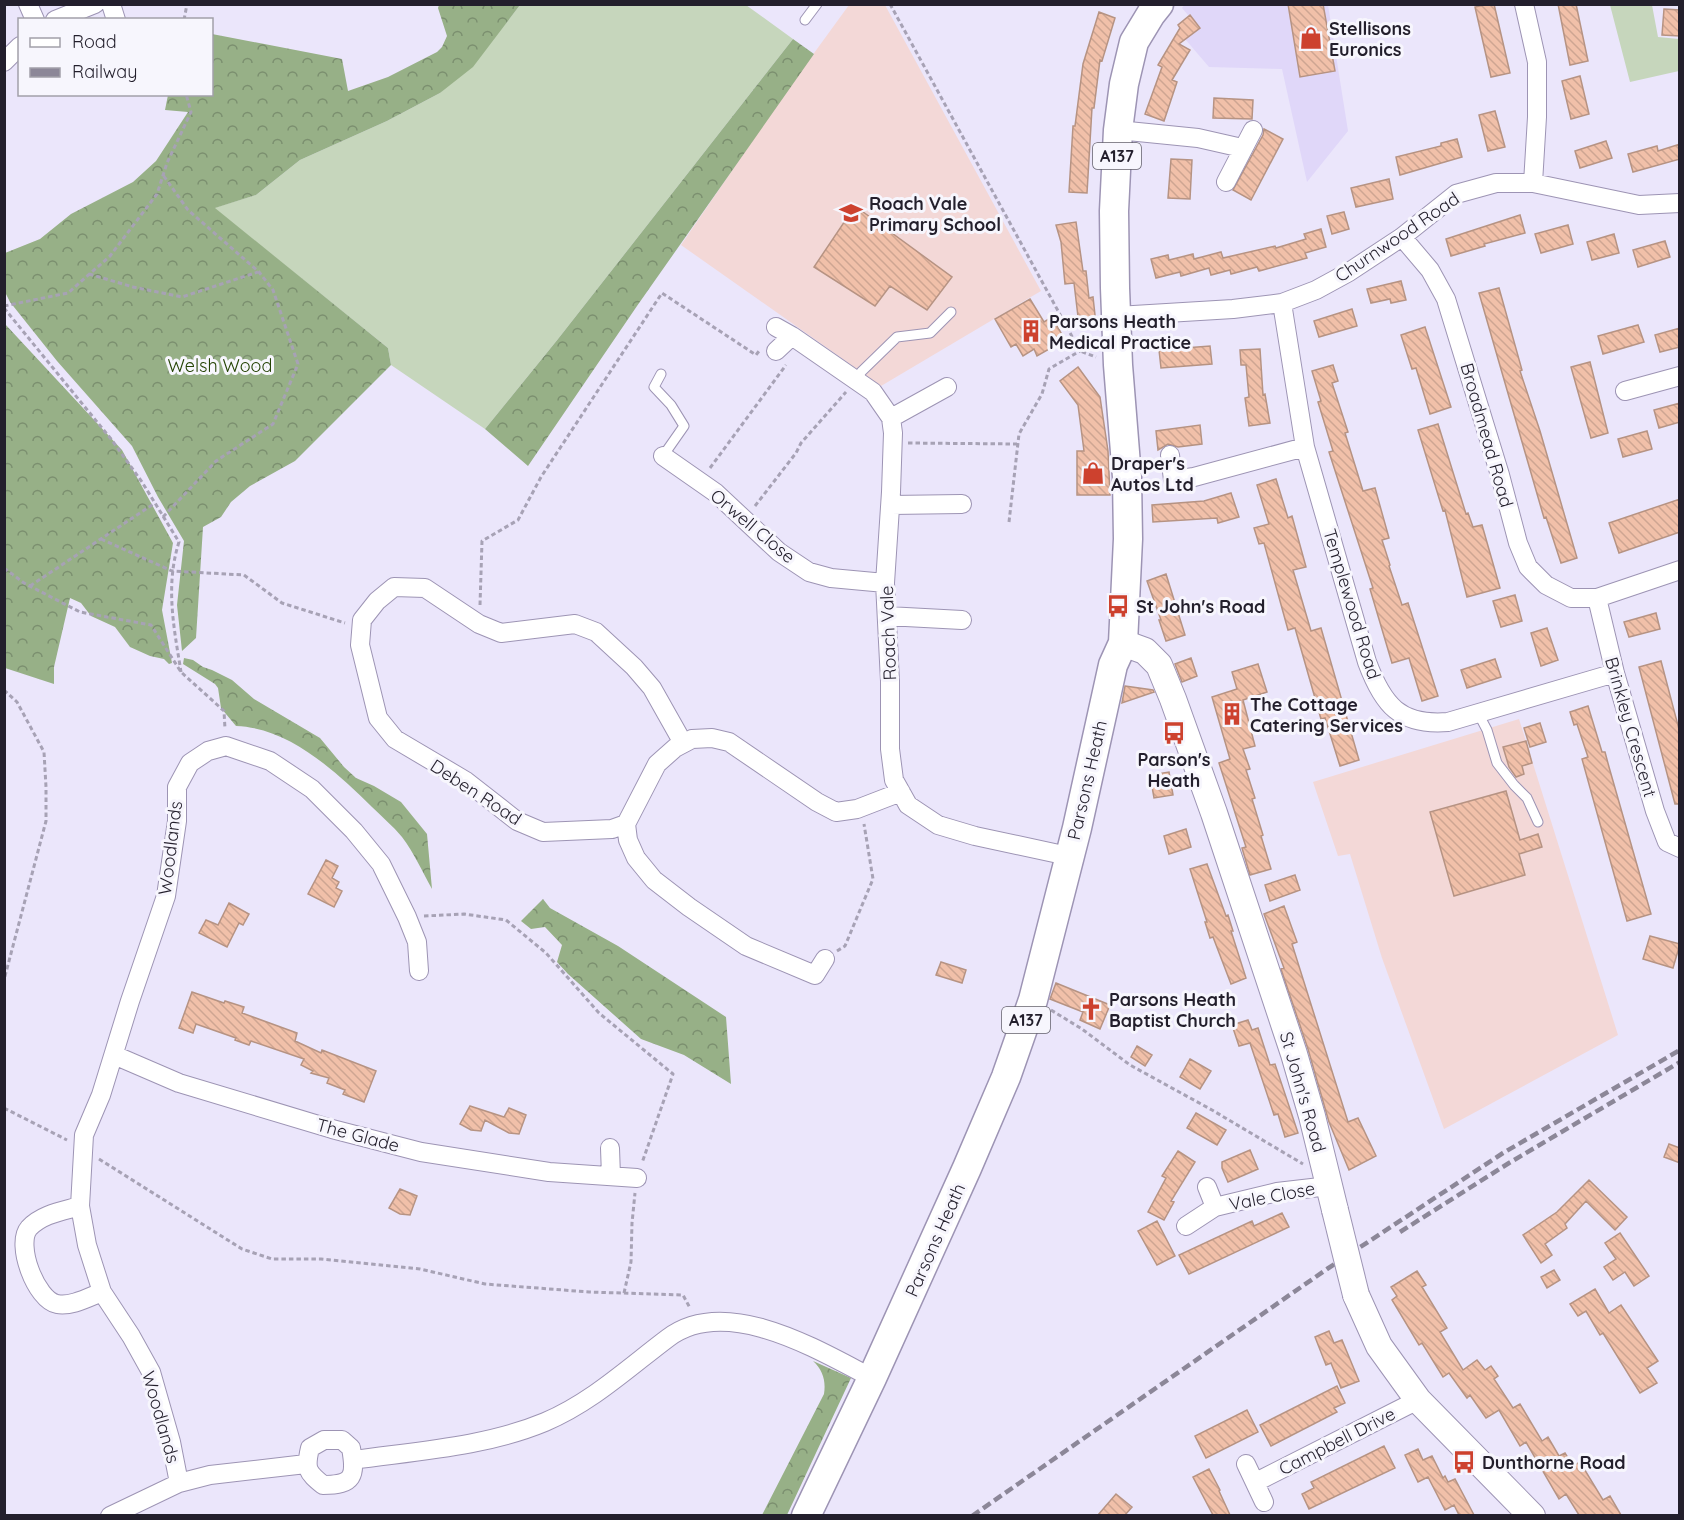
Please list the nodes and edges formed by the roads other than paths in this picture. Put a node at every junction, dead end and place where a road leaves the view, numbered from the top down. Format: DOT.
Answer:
graph roads {
  1 [pos="28,4"];
  2 [pos="95,4"];
  3 [pos="817,4"];
  4 [pos="1159,4"];
  5 [pos="1524,4"];
  6 [pos="34,18"];
  7 [pos="60,18"];
  8 [pos="805,20"];
  9 [pos="18,48"];
  10 [pos="4,62"];
  11 [pos="1118,130"];
  12 [pos="1253,130"];
  13 [pos="1242,148"];
  14 [pos="1226,182"];
  15 [pos="1533,183"];
  16 [pos="1680,203"];
  17 [pos="1401,237"];
  18 [pos="1282,303"];
  19 [pos="951,312"];
  20 [pos="1117,316"];
  21 [pos="776,351"];
  22 [pos="661,375"];
  23 [pos="1680,376"];
  24 [pos="857,381"];
  25 [pos="947,387"];
  26 [pos="1625,391"];
  27 [pos="891,418"];
  28 [pos="1305,447"];
  29 [pos="1170,455"];
  30 [pos="663,456"];
  31 [pos="962,504"];
  32 [pos="891,505"];
  33 [pos="1680,570"];
  34 [pos="885,583"];
  35 [pos="1597,598"];
  36 [pos="887,616"];
  37 [pos="962,620"];
  38 [pos="1123,643"];
  39 [pos="1614,673"];
  40 [pos="1478,713"];
  41 [pos="683,743"];
  42 [pos="901,792"];
  43 [pos="1538,822"];
  44 [pos="626,824"];
  45 [pos="1680,848"];
  46 [pos="1068,856"];
  47 [pos="825,959"];
  48 [pos="419,972"];
  49 [pos="114,1055"];
  50 [pos="610,1148"];
  51 [pos="612,1176"];
  52 [pos="637,1178"];
  53 [pos="1207,1187"];
  54 [pos="1330,1190"];
  55 [pos="80,1206"];
  56 [pos="1215,1207"];
  57 [pos="1186,1226"];
  58 [pos="102,1292"];
  59 [pos="872,1378"];
  60 [pos="1418,1400"];
  61 [pos="353,1460"];
  62 [pos="306,1464"];
  63 [pos="1245,1464"];
  64 [pos="1256,1482"];
  65 [pos="179,1483"];
  66 [pos="1264,1502"];
  67 [pos="110,1515"];
  68 [pos="806,1515"];
  69 [pos="1532,1515"];
  1 -- 6 [label="street"];
  2 -- 7 [label="street"];
  3 -- 8 [label="lane"];
  4 -- 11 [label="main road, Parsons Heath / A137"];
  5 -- 15 [label="street"];
  9 -- 10 [label="street"];
  11 -- 13 [label="street"];
  11 -- 20 [label="main road, Parsons Heath / A137"];
  12 -- 13 [label="street"];
  13 -- 14 [label="street"];
  15 -- 16 [label="street, Churnwood Road"];
  15 -- 17 [label="street, Churnwood Road"];
  17 -- 18 [label="street, Churnwood Road"];
  17 -- 35 [label="street, Broadmead Road"];
  18 -- 20 [label="street, Churnwood Road"];
  18 -- 28 [label="street, Templewood Road"];
  19 -- 24 [label="lane"];
  20 -- 38 [label="main road, Parsons Heath / A137"];
  21 -- 24 [label="street"];
  22 -- 30 [label="lane"];
  23 -- 26 [label="street"];
  24 -- 27 [label="street"];
  25 -- 27 [label="street"];
  27 -- 32 [label="street, Roach Vale"];
  28 -- 29 [label="street"];
  28 -- 40 [label="street, Templewood Road"];
  30 -- 34 [label="street, Orwell Close"];
  31 -- 32 [label="street"];
  32 -- 34 [label="street, Roach Vale"];
  33 -- 35 [label="street"];
  34 -- 36 [label="street, Roach Vale"];
  35 -- 39 [label="street, Brinkley Crescent"];
  36 -- 37 [label="street"];
  36 -- 42 [label="street, Roach Vale"];
  38 -- 46 [label="main road, Parsons Heath / A137"];
  38 -- 54 [label="street, St John's Road"];
  39 -- 40 [label="street, Templewood Road"];
  39 -- 45 [label="street, Brinkley Crescent"];
  40 -- 43 [label="lane"];
  41 -- 42 [label="street"];
  41 -- 44 [label="street"];
  41 -- 44 [label="street, Deben Road"];
  42 -- 46 [label="street, Roach Vale"];
  44 -- 47 [label="street"];
  46 -- 59 [label="main road, Parsons Heath / A137"];
  48 -- 49 [label="street, Woodlands"];
  49 -- 51 [label="street, The Glade"];
  49 -- 55 [label="street, Woodlands"];
  50 -- 51 [label="street"];
  51 -- 52 [label="street, The Glade"];
  53 -- 56 [label="street, Vale Close"];
  54 -- 56 [label="street, Vale Close"];
  54 -- 60 [label="street, St John's Road, bridge"];
  55 -- 58 [label="street, Woodlands"];
  55 -- 58 [label="street"];
  56 -- 57 [label="street, Vale Close"];
  58 -- 65 [label="street, Woodlands"];
  59 -- 61 [label="street"];
  59 -- 68 [label="main road, Parsons Heath / A137"];
  60 -- 64 [label="street, Campbell Drive"];
  60 -- 69 [label="street, St John's Road"];
  61 -- 62 [label="street"];
  61 -- 62 [label="street"];
  62 -- 65 [label="street"];
  63 -- 64 [label="street"];
  64 -- 66 [label="street"];
  65 -- 67 [label="street"];
}
